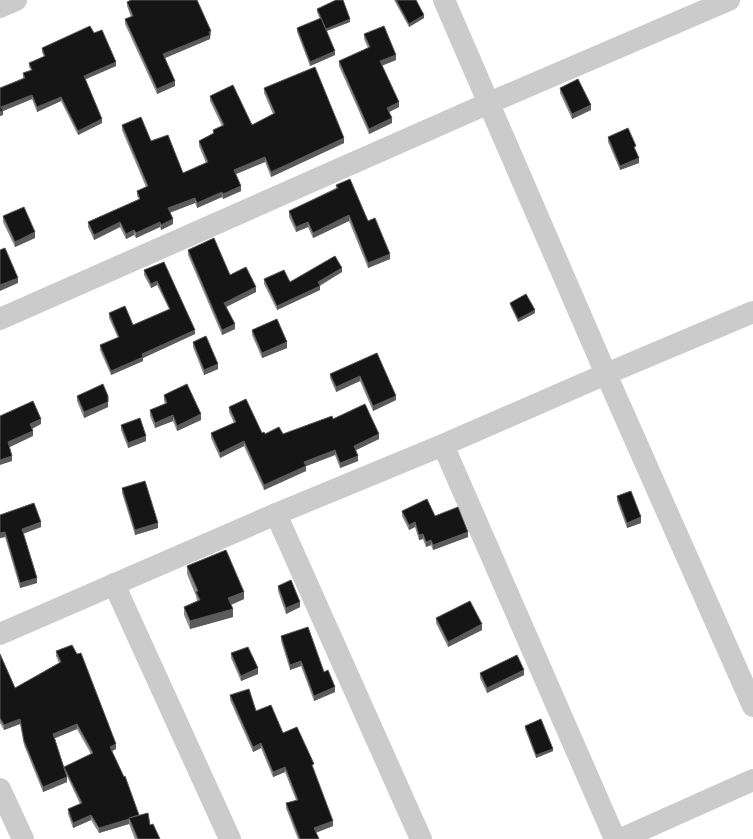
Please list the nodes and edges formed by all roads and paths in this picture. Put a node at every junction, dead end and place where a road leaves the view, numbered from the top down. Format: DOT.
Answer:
graph roads {
  1 [pos="16,0"];
  2 [pos="444,0"];
  3 [pos="729,0"];
  4 [pos="0,7"];
  5 [pos="489,103"];
  6 [pos="753,312"];
  7 [pos="0,318"];
  8 [pos="606,374"];
  9 [pos="443,445"];
  10 [pos="276,514"];
  11 [pos="114,584"];
  12 [pos="0,634"];
  13 [pos="753,706"];
  14 [pos="753,780"];
  15 [pos="0,789"];
  16 [pos="23,839"];
  17 [pos="230,839"];
  18 [pos="422,839"];
  19 [pos="615,839"];
  20 [pos="621,839"];
  1 -- 4 [label="street"];
  2 -- 5 [label="street"];
  3 -- 5 [label="street"];
  5 -- 7 [label="street"];
  5 -- 8 [label="street"];
  6 -- 8 [label="street"];
  8 -- 9 [label="street"];
  8 -- 13 [label="street"];
  9 -- 10 [label="street"];
  9 -- 19 [label="street"];
  10 -- 11 [label="street"];
  10 -- 18 [label="street"];
  11 -- 12 [label="street"];
  11 -- 17 [label="street"];
  14 -- 20 [label="street"];
  15 -- 16 [label="street"];
}
